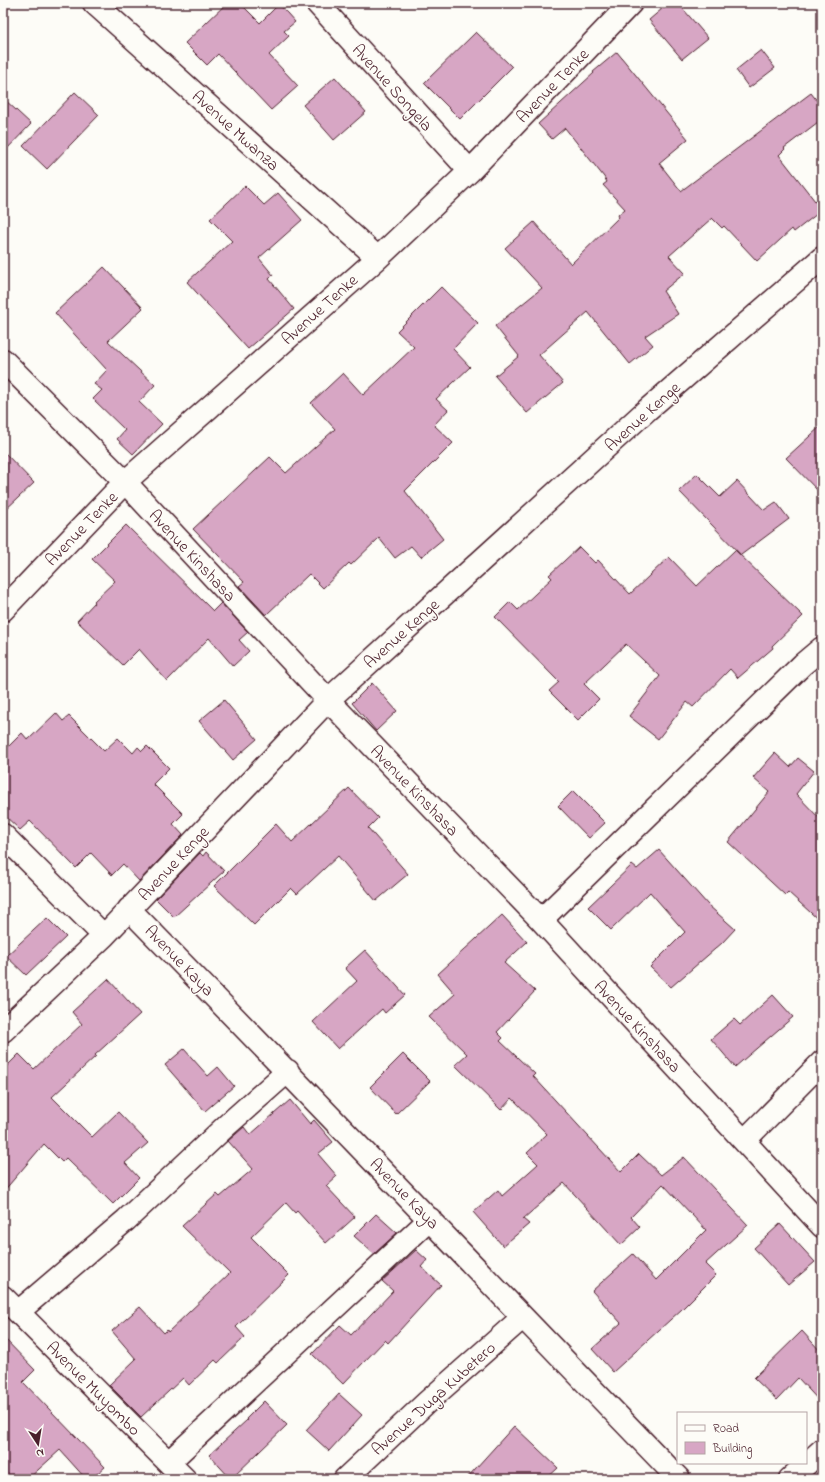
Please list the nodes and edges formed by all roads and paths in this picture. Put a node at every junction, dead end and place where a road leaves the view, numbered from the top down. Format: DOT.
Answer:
graph roads {
  1 [pos="94,3"];
  2 [pos="317,3"];
  3 [pos="631,3"];
  4 [pos="470,171"];
  5 [pos="378,258"];
  6 [pos="822,258"];
  7 [pos="3,360"];
  8 [pos="125,482"];
  9 [pos="3,610"];
  10 [pos="822,648"];
  11 [pos="328,700"];
  12 [pos="3,835"];
  13 [pos="129,909"];
  14 [pos="541,920"];
  15 [pos="104,936"];
  16 [pos="3,1031"];
  17 [pos="822,1062"];
  18 [pos="288,1070"];
  19 [pos="744,1141"];
  20 [pos="430,1219"];
  21 [pos="822,1226"];
  22 [pos="3,1297"];
  23 [pos="18,1312"];
  24 [pos="522,1318"];
  25 [pos="822,1450"];
  26 [pos="169,1462"];
  27 [pos="807,1464"];
  28 [pos="807,1464"];
  29 [pos="185,1479"];
  30 [pos="345,1479"];
  31 [pos="679,1479"];
  32 [pos="790,1479"];
  1 -- 5 [label="street, Avenue Mwanza"];
  2 -- 4 [label="street, Avenue Songela"];
  3 -- 4 [label="street, Avenue Tenke"];
  4 -- 5 [label="street, Avenue Tenke"];
  5 -- 8 [label="street, Avenue Tenke"];
  6 -- 11 [label="street, Avenue Kenge"];
  7 -- 8 [label="street, Avenue Kinshasa"];
  8 -- 9 [label="street, Avenue Tenke"];
  8 -- 11 [label="street, Avenue Kinshasa"];
  10 -- 14 [label="street"];
  11 -- 13 [label="street, Avenue Kenge"];
  11 -- 14 [label="street, Avenue Kinshasa"];
  12 -- 15 [label="street"];
  13 -- 15 [label="street, Avenue Kenge"];
  13 -- 18 [label="street, Avenue Kaya"];
  14 -- 19 [label="street, Avenue Kinshasa"];
  15 -- 16 [label="street, Avenue Kenge"];
  17 -- 19 [label="street"];
  18 -- 20 [label="street, Avenue Kaya"];
  18 -- 23 [label="street"];
  19 -- 21 [label="street, Avenue Kinshasa"];
  20 -- 24 [label="street, Avenue Kaya"];
  20 -- 26 [label="street"];
  22 -- 23 [label="street, Avenue Muyombo"];
  23 -- 26 [label="street, Avenue Muyombo"];
  24 -- 30 [label="street, Avenue Duga Kubetero"];
  24 -- 31 [label="street, Avenue Kaya"];
  25 -- 27 [label="street"];
  26 -- 29 [label="street, Avenue Muyombo"];
  28 -- 32 [label="street"];
}
